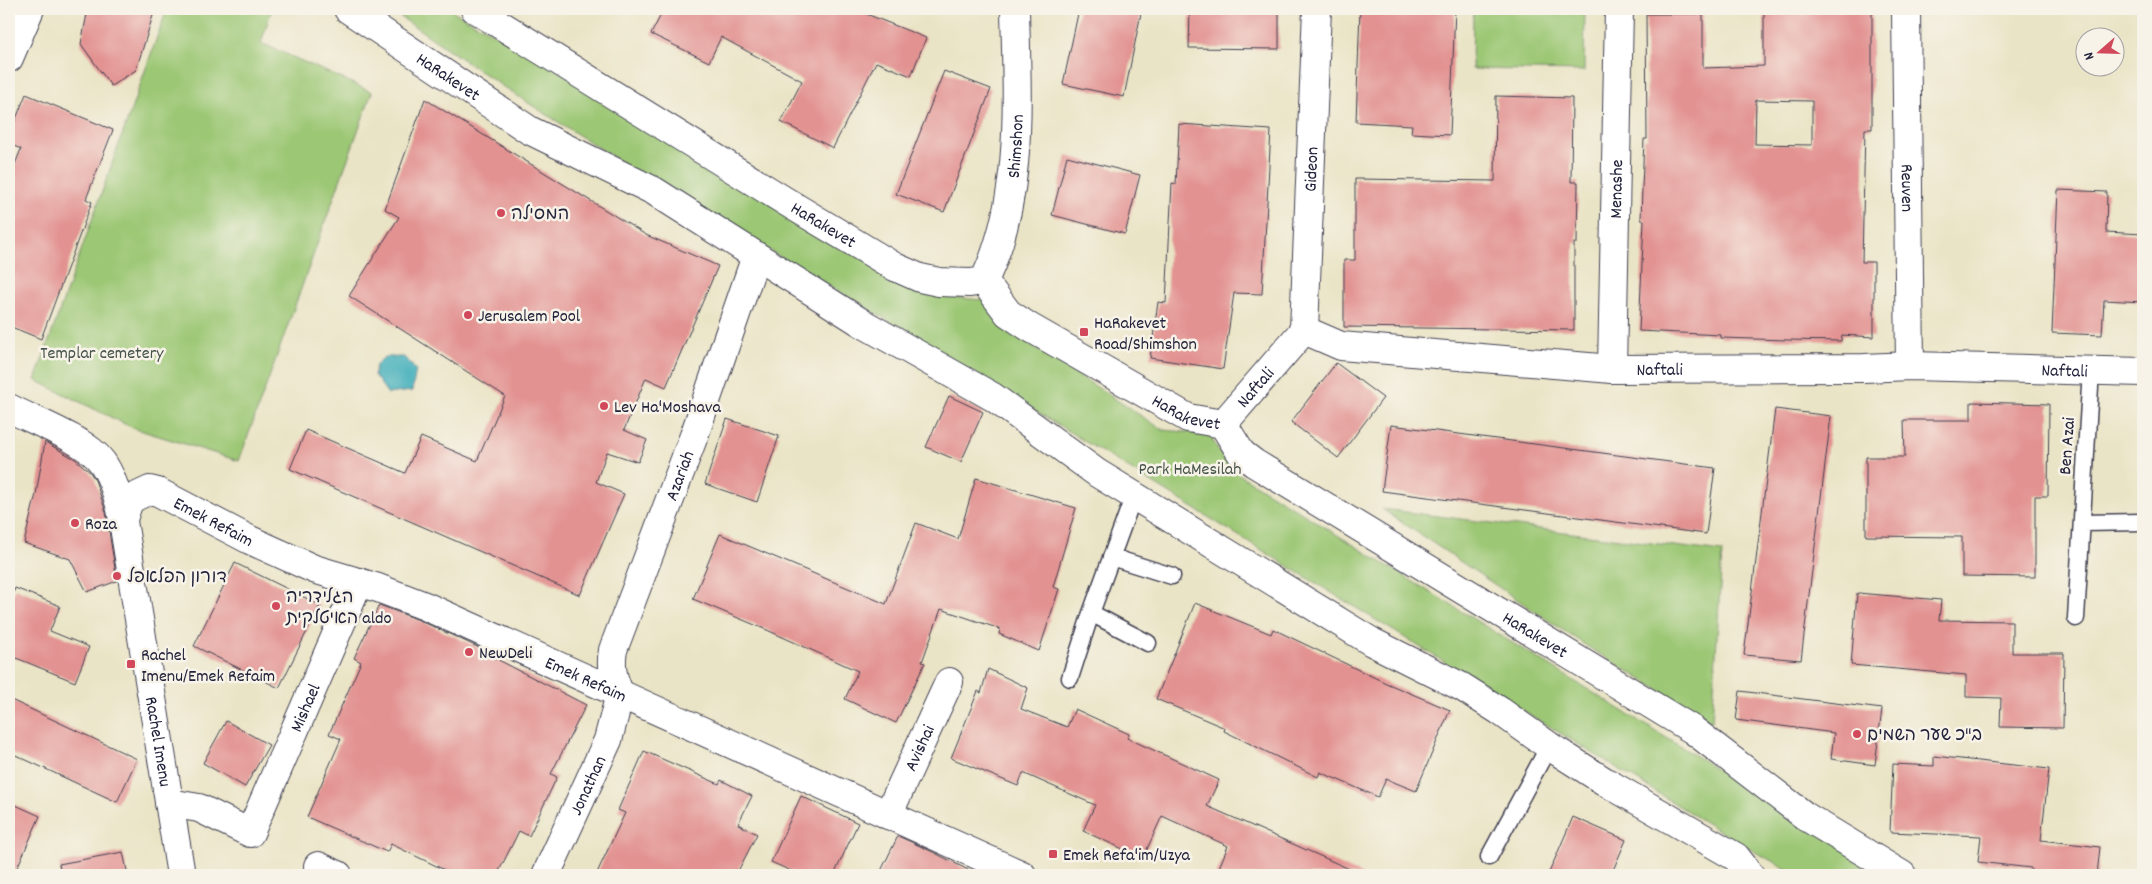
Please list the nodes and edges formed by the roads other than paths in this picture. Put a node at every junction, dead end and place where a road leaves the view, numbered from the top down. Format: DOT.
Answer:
graph roads {
  1 [pos="30,9"];
  2 [pos="348,9"];
  3 [pos="475,9"];
  4 [pos="1015,9"];
  5 [pos="1317,9"];
  6 [pos="1619,9"];
  7 [pos="1906,9"];
  8 [pos="9,58"];
  9 [pos="756,256"];
  10 [pos="984,281"];
  11 [pos="1304,330"];
  12 [pos="1910,366"];
  13 [pos="1612,369"];
  14 [pos="2091,370"];
  15 [pos="2143,372"];
  16 [pos="9,408"];
  17 [pos="1223,424"];
  18 [pos="1134,495"];
  19 [pos="123,519"];
  20 [pos="2143,522"];
  21 [pos="2082,523"];
  22 [pos="1111,556"];
  23 [pos="1172,576"];
  24 [pos="359,582"];
  25 [pos="1091,613"];
  26 [pos="2076,618"];
  27 [pos="1148,643"];
  28 [pos="1070,678"];
  29 [pos="949,682"];
  30 [pos="620,694"];
  31 [pos="1549,746"];
  32 [pos="169,803"];
  33 [pos="888,815"];
  34 [pos="1489,857"];
  35 [pos="181,875"];
  36 [pos="546,875"];
  37 [pos="1022,875"];
  38 [pos="1750,875"];
  39 [pos="1902,875"];
  1 -- 8 [label="street"];
  2 -- 9 [label="street, HaRakevet"];
  3 -- 10 [label="street, HaRakevet"];
  4 -- 10 [label="street, Shimshon"];
  5 -- 11 [label="street, Gideon"];
  6 -- 13 [label="street, Menashe"];
  7 -- 12 [label="street, Reuven"];
  9 -- 18 [label="street, HaRakevet"];
  9 -- 30 [label="street, Azariah"];
  10 -- 17 [label="street, HaRakevet"];
  11 -- 13 [label="street, Naftali"];
  11 -- 17 [label="street, Naftali"];
  12 -- 13 [label="street, Naftali"];
  12 -- 14 [label="street, Naftali"];
  14 -- 15 [label="street, Naftali"];
  14 -- 21 [label="lane, Ben Azai"];
  16 -- 19 [label="street"];
  17 -- 39 [label="street, HaRakevet"];
  18 -- 22 [label="lane"];
  18 -- 31 [label="street, HaRakevet"];
  19 -- 24 [label="street, Emek Refaim"];
  19 -- 32 [label="street, Rachel Imenu"];
  20 -- 21 [label="lane"];
  21 -- 26 [label="lane, Ben Azai"];
  22 -- 23 [label="lane"];
  22 -- 25 [label="lane"];
  24 -- 30 [label="street, Emek Refaim"];
  24 -- 32 [label="street, Mishael"];
  25 -- 27 [label="lane"];
  25 -- 28 [label="lane"];
  29 -- 33 [label="street, Avishai"];
  30 -- 33 [label="street, Emek Refaim"];
  30 -- 36 [label="street, Jonathan"];
  31 -- 34 [label="lane"];
  31 -- 38 [label="street, HaRakevet"];
  32 -- 35 [label="street, Rachel Imenu"];
  33 -- 37 [label="street, Emek Refaim"];
}
